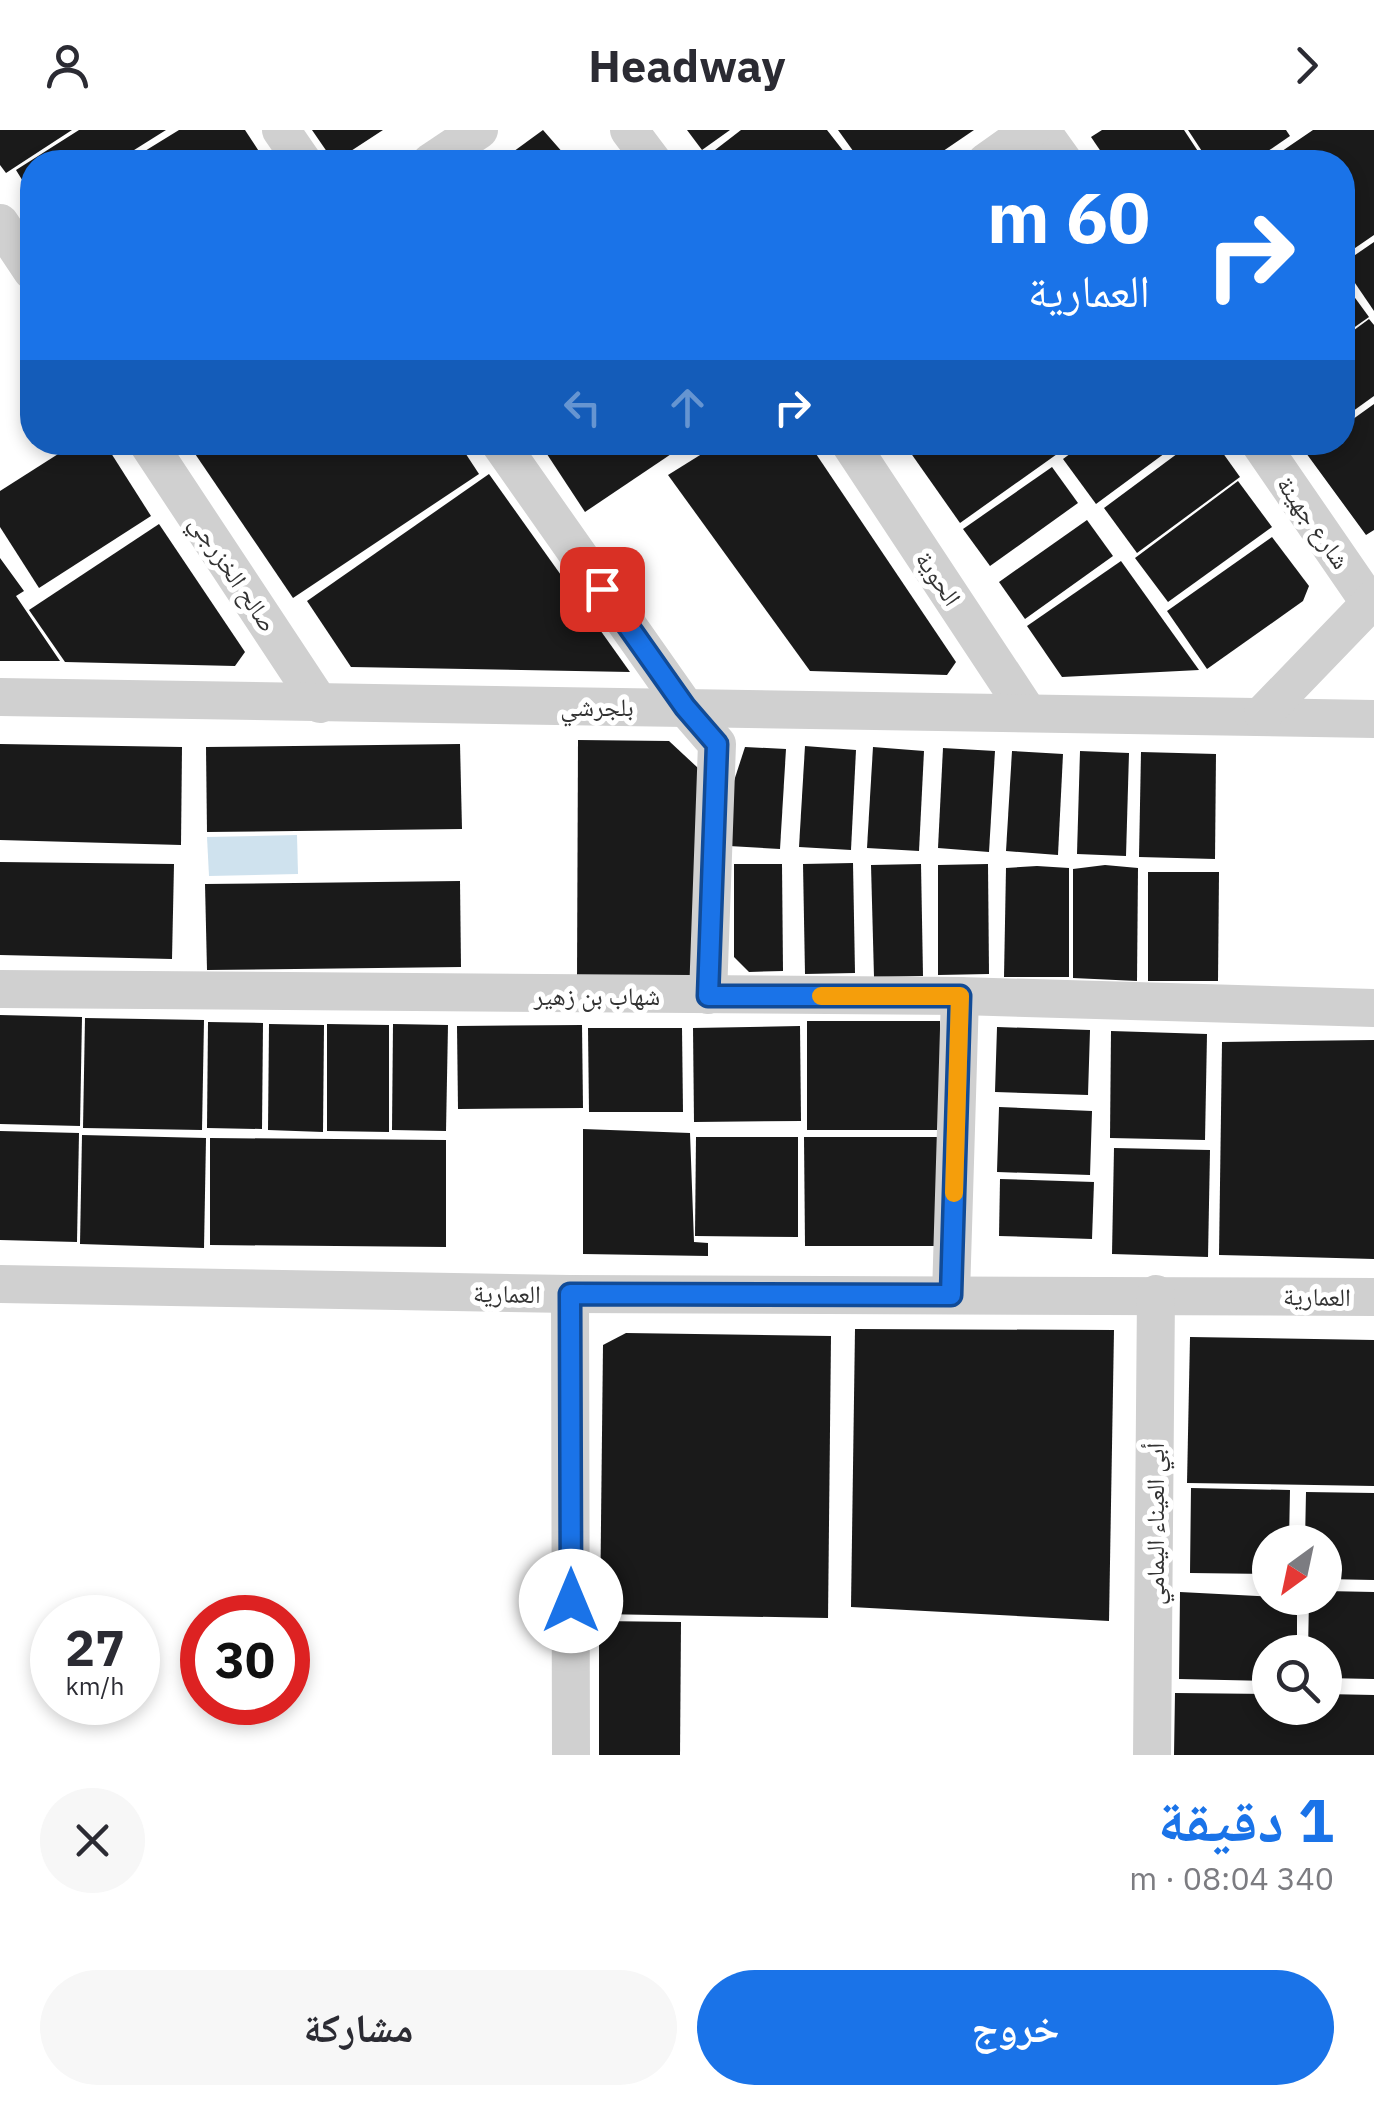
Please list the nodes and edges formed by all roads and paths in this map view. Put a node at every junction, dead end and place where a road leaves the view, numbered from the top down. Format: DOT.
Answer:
graph roads {
  1 [pos="480,130"];
  2 [pos="1030,130"];
  3 [pos="450,150"];
  4 [pos="1002,150"];
  5 [pos="0,223"];
  6 [pos="20,253"];
  7 [pos="156,455"];
  8 [pos="508,455"];
  9 [pos="858,455"];
  10 [pos="1267,455"];
  11 [pos="1372,600"];
  12 [pos="0,697"];
  13 [pos="320,704"];
  14 [pos="685,707"];
  15 [pos="1028,713"];
  16 [pos="1263,714"];
  17 [pos="1374,718"];
  18 [pos="0,990"];
  19 [pos="708,996"];
  20 [pos="960,996"];
  21 [pos="1374,1008"];
  22 [pos="0,1284"];
  23 [pos="570,1294"];
  24 [pos="1156,1294"];
  25 [pos="951,1295"];
  26 [pos="1374,1297"];
  27 [pos="571,1755"];
  28 [pos="1152,1755"];
  1 -- 3 [label="street"];
  2 -- 4 [label="street"];
  5 -- 6 [label="street"];
  7 -- 13 [label="street, صالح الخزرجي"];
  8 -- 14 [label="street"];
  9 -- 15 [label="street, الحوية"];
  10 -- 11 [label="street, شارع جهينة"];
  11 -- 16 [label="street"];
  12 -- 13 [label="street, بلجرشي"];
  13 -- 14 [label="street, بلجرشي"];
  14 -- 15 [label="street, بلجرشي"];
  14 -- 19 [label="street"];
  15 -- 16 [label="street, بلجرشي"];
  16 -- 17 [label="street, بلجرشي"];
  18 -- 19 [label="street, شهاب بن زهير"];
  19 -- 20 [label="street, شهاب بن زهير"];
  20 -- 21 [label="street, شهاب بن زهير"];
  20 -- 25 [label="street"];
  22 -- 23 [label="street, العمارية"];
  23 -- 25 [label="street, العمارية"];
  23 -- 27 [label="street"];
  24 -- 25 [label="street, العمارية"];
  24 -- 26 [label="street, العمارية"];
  24 -- 28 [label="street, أبي العيناء اليمامي"];
}
